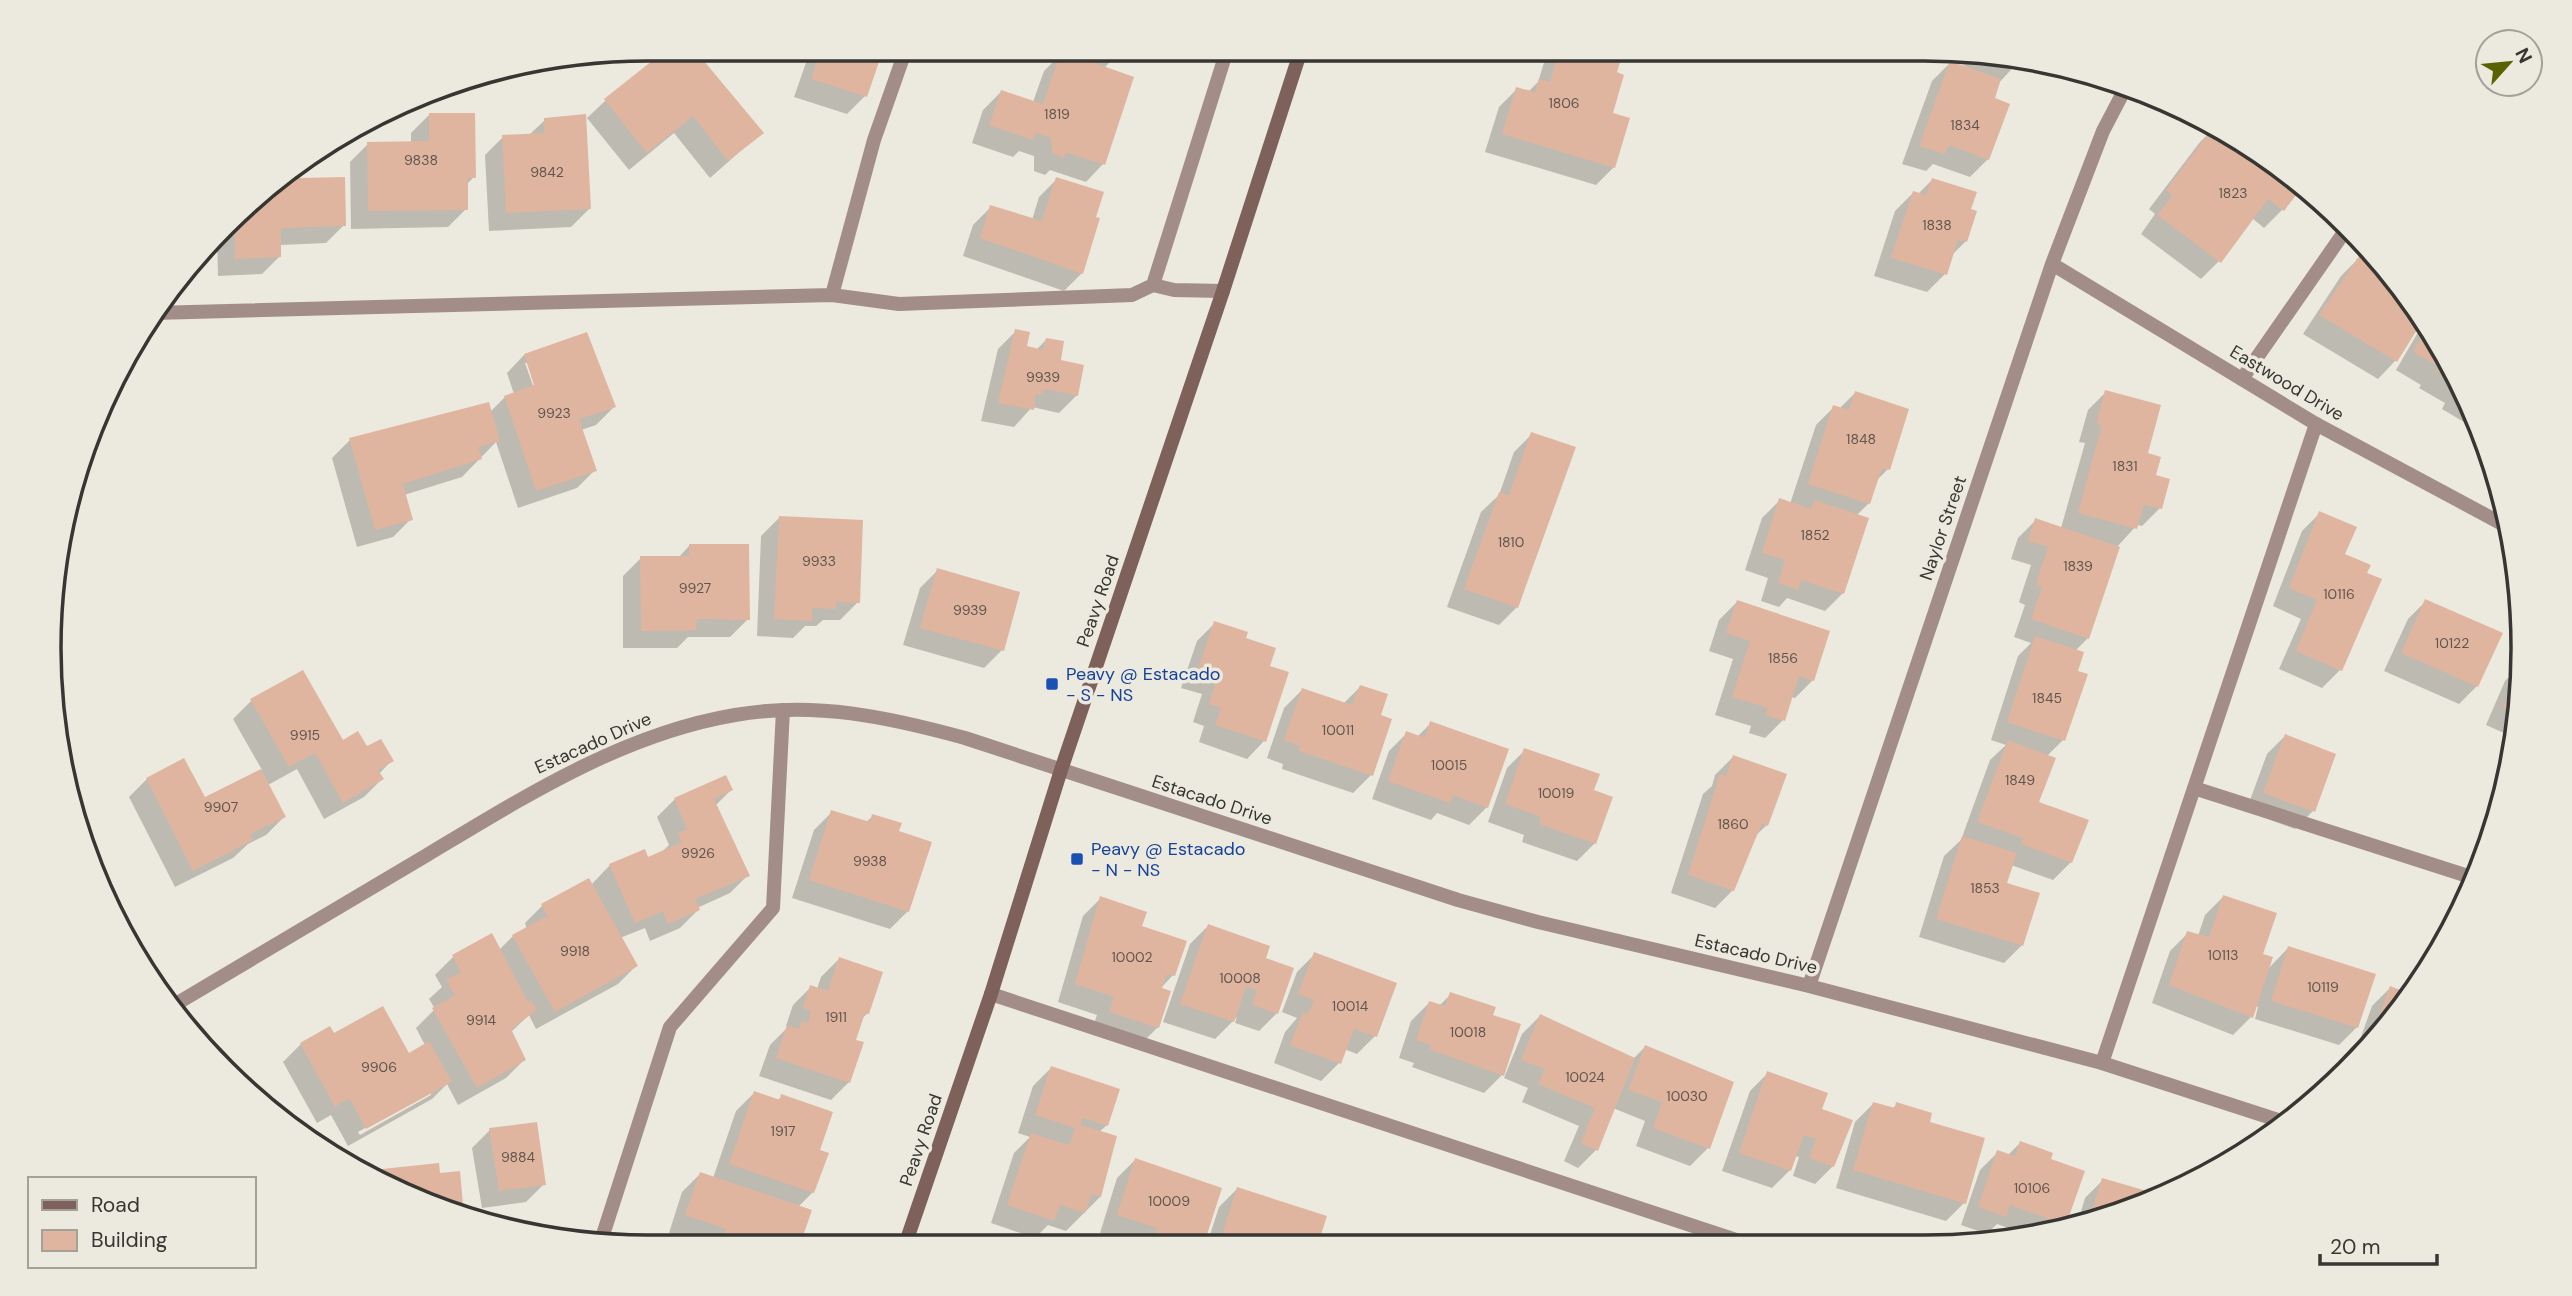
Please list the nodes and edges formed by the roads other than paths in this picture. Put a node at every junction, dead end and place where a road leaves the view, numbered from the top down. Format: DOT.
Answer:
graph roads {
  1 [pos="902,61"];
  2 [pos="1224,61"];
  3 [pos="1297,61"];
  4 [pos="2122,95"];
  5 [pos="2342,236"];
  6 [pos="2052,264"];
  7 [pos="1153,285"];
  8 [pos="1223,291"];
  9 [pos="832,295"];
  10 [pos="167,313"];
  11 [pos="2242,379"];
  12 [pos="2316,424"];
  13 [pos="2496,521"];
  14 [pos="783,710"];
  15 [pos="1061,770"];
  16 [pos="2194,788"];
  17 [pos="2465,875"];
  18 [pos="1809,986"];
  19 [pos="990,995"];
  20 [pos="180,1002"];
  21 [pos="2102,1063"];
  22 [pos="2274,1119"];
  23 [pos="604,1233"];
  24 [pos="908,1235"];
  25 [pos="1721,1235"];
  1 -- 9 [label="street"];
  2 -- 7 [label="street"];
  3 -- 8 [label="street, Peavy Road"];
  4 -- 6 [label="street, Naylor Street"];
  5 -- 11 [label="street"];
  6 -- 11 [label="street, Eastwood Drive"];
  6 -- 18 [label="street, Naylor Street"];
  7 -- 8 [label="street"];
  7 -- 9 [label="street"];
  8 -- 15 [label="street, Peavy Road"];
  9 -- 10 [label="street"];
  11 -- 12 [label="street, Eastwood Drive"];
  12 -- 13 [label="street, Eastwood Drive"];
  12 -- 16 [label="street"];
  14 -- 15 [label="street, Estacado Drive"];
  14 -- 20 [label="street, Estacado Drive"];
  14 -- 23 [label="street"];
  15 -- 18 [label="street, Estacado Drive"];
  15 -- 19 [label="street, Peavy Road"];
  16 -- 17 [label="street"];
  16 -- 21 [label="street"];
  18 -- 21 [label="street, Estacado Drive"];
  19 -- 24 [label="street, Peavy Road"];
  19 -- 25 [label="street"];
  21 -- 22 [label="street, Estacado Drive"];
}
